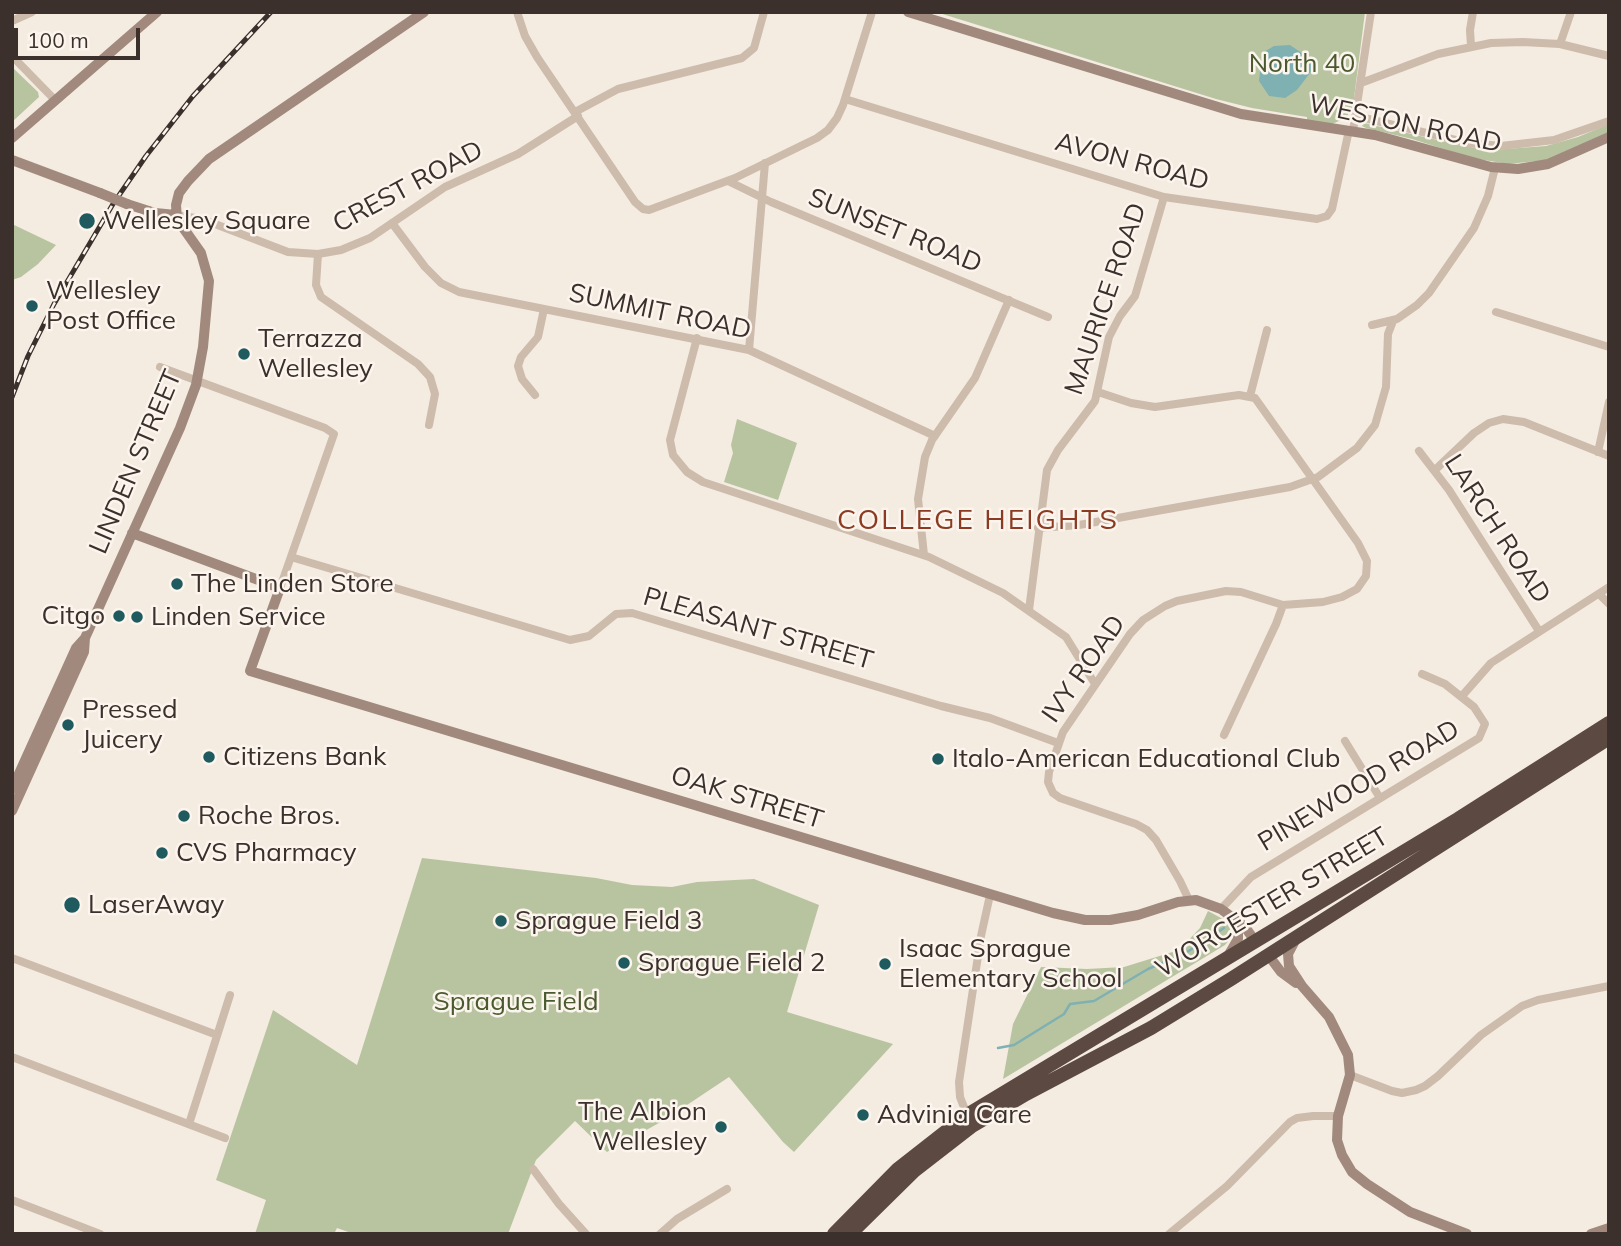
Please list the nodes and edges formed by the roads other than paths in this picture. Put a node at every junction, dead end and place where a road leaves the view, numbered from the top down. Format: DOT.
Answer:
graph roads {
  1 [pos="32,12"];
  2 [pos="157,12"];
  3 [pos="424,12"];
  4 [pos="517,12"];
  5 [pos="764,12"];
  6 [pos="872,12"];
  7 [pos="908,12"];
  8 [pos="1371,12"];
  9 [pos="1473,12"];
  10 [pos="1571,12"];
  11 [pos="12,21"];
  12 [pos="1560,44"];
  13 [pos="1471,46"];
  14 [pos="12,56"];
  15 [pos="1609,56"];
  16 [pos="1361,83"];
  17 [pos="845,99"];
  18 [pos="55,100"];
  19 [pos="576,114"];
  20 [pos="1356,116"];
  21 [pos="1609,121"];
  22 [pos="1351,131"];
  23 [pos="1609,137"];
  24 [pos="12,138"];
  25 [pos="12,160"];
  26 [pos="765,163"];
  27 [pos="1495,168"];
  28 [pos="728,181"];
  29 [pos="1164,197"];
  30 [pos="762,198"];
  31 [pos="176,215"];
  32 [pos="392,223"];
  33 [pos="318,254"];
  34 [pos="1009,300"];
  35 [pos="544,309"];
  36 [pos="1496,312"];
  37 [pos="1048,317"];
  38 [pos="1393,321"];
  39 [pos="1372,325"];
  40 [pos="1267,330"];
  41 [pos="697,338"];
  42 [pos="1609,347"];
  43 [pos="749,349"];
  44 [pos="160,367"];
  45 [pos="197,380"];
  46 [pos="1098,392"];
  47 [pos="535,395"];
  48 [pos="1250,396"];
  49 [pos="1609,402"];
  50 [pos="429,425"];
  51 [pos="935,436"];
  52 [pos="1419,451"];
  53 [pos="1598,452"];
  54 [pos="1609,456"];
  55 [pos="1435,470"];
  56 [pos="1314,480"];
  57 [pos="1038,528"];
  58 [pos="132,533"];
  59 [pos="923,555"];
  60 [pos="291,557"];
  61 [pos="1609,587"];
  62 [pos="280,588"];
  63 [pos="1599,594"];
  64 [pos="1609,604"];
  65 [pos="1283,605"];
  66 [pos="1029,610"];
  67 [pos="1539,631"];
  68 [pos="85,638"];
  69 [pos="1422,674"];
  70 [pos="1095,684"];
  71 [pos="1462,696"];
  72 [pos="1609,723"];
  73 [pos="1224,735"];
  74 [pos="1609,738"];
  75 [pos="1345,741"];
  76 [pos="1058,743"];
  77 [pos="12,789"];
  78 [pos="1380,798"];
  79 [pos="12,810"];
  80 [pos="990,895"];
  81 [pos="1189,900"];
  82 [pos="1221,909"];
  83 [pos="1296,916"];
  84 [pos="1232,918"];
  85 [pos="1298,936"];
  86 [pos="1255,941"];
  87 [pos="1269,956"];
  88 [pos="12,958"];
  89 [pos="1225,960"];
  90 [pos="1231,979"];
  91 [pos="1302,986"];
  92 [pos="1609,986"];
  93 [pos="230,995"];
  94 [pos="217,1035"];
  95 [pos="12,1056"];
  96 [pos="1350,1075"];
  97 [pos="967,1115"];
  98 [pos="1338,1116"];
  99 [pos="189,1124"];
  100 [pos="225,1138"];
  101 [pos="533,1168"];
  102 [pos="727,1189"];
  103 [pos="12,1200"];
  104 [pos="1609,1228"];
  105 [pos="100,1234"];
  106 [pos="586,1234"];
  107 [pos="660,1234"];
  108 [pos="834,1234"];
  109 [pos="850,1234"];
  110 [pos="1169,1234"];
  111 [pos="1467,1234"];
  112 [pos="1591,1234"];
  1 -- 11 [label="street"];
  2 -- 18 [label="street"];
  3 -- 31 [label="street"];
  4 -- 19 [label="street"];
  5 -- 19 [label="street, CREST ROAD"];
  6 -- 17 [label="street"];
  7 -- 22 [label="street, WESTON ROAD"];
  8 -- 16 [label="street"];
  9 -- 13 [label="street"];
  10 -- 12 [label="street"];
  12 -- 13 [label="street"];
  12 -- 15 [label="street"];
  13 -- 16 [label="street"];
  14 -- 18 [label="street"];
  16 -- 20 [label="street"];
  17 -- 26 [label="street"];
  17 -- 29 [label="street, AVON ROAD"];
  18 -- 24 [label="street"];
  19 -- 28 [label="street"];
  19 -- 32 [label="street, CREST ROAD"];
  20 -- 21 [label="street, WESTON ROAD"];
  20 -- 22 [label="street"];
  22 -- 27 [label="street, WESTON ROAD"];
  22 -- 29 [label="street, AVON ROAD"];
  23 -- 27 [label="street, WESTON ROAD"];
  25 -- 31 [label="street, CREST ROAD, bridge"];
  26 -- 28 [label="street"];
  26 -- 30 [label="street"];
  27 -- 38 [label="street"];
  28 -- 30 [label="street, SUNSET ROAD"];
  29 -- 46 [label="street, MAURICE ROAD"];
  30 -- 34 [label="street, SUNSET ROAD"];
  30 -- 43 [label="street"];
  31 -- 33 [label="street, CREST ROAD"];
  31 -- 45 [label="street, LINDEN STREET"];
  32 -- 33 [label="street, CREST ROAD"];
  32 -- 35 [label="street, SUMMIT ROAD"];
  33 -- 50 [label="street"];
  34 -- 37 [label="street, SUNSET ROAD"];
  34 -- 51 [label="street"];
  35 -- 41 [label="street, SUMMIT ROAD"];
  35 -- 47 [label="street"];
  36 -- 42 [label="street"];
  38 -- 39 [label="street"];
  38 -- 56 [label="street"];
  40 -- 48 [label="street"];
  41 -- 43 [label="street, SUMMIT ROAD"];
  41 -- 59 [label="street"];
  43 -- 51 [label="street, SUMMIT ROAD"];
  44 -- 45 [label="street"];
  45 -- 58 [label="street, LINDEN STREET"];
  45 -- 60 [label="street"];
  46 -- 48 [label="street"];
  46 -- 57 [label="street, MAURICE ROAD"];
  48 -- 56 [label="street, IVY ROAD"];
  49 -- 53 [label="street"];
  51 -- 59 [label="street"];
  52 -- 55 [label="street, LARCH ROAD"];
  53 -- 54 [label="street"];
  53 -- 55 [label="street"];
  55 -- 67 [label="street, LARCH ROAD"];
  56 -- 57 [label="street"];
  56 -- 65 [label="street, IVY ROAD"];
  57 -- 66 [label="street, MAURICE ROAD"];
  58 -- 62 [label="street"];
  58 -- 68 [label="street, LINDEN STREET"];
  59 -- 66 [label="street"];
  60 -- 62 [label="street"];
  60 -- 76 [label="street, PLEASANT STREET"];
  61 -- 63 [label="street"];
  62 -- 80 [label="street, OAK STREET"];
  63 -- 64 [label="street"];
  63 -- 67 [label="street"];
  65 -- 70 [label="street, IVY ROAD"];
  65 -- 73 [label="street"];
  66 -- 70 [label="street"];
  67 -- 71 [label="street"];
  68 -- 77 [label="street, LINDEN STREET"];
  68 -- 79 [label="street, LINDEN STREET"];
  69 -- 71 [label="street, PINEWOOD ROAD"];
  70 -- 76 [label="street, IVY ROAD"];
  71 -- 78 [label="street, PINEWOOD ROAD"];
  72 -- 83 [label="highway, WORCESTER STREET"];
  74 -- 85 [label="highway, WORCESTER STREET"];
  75 -- 78 [label="street"];
  76 -- 81 [label="street, IVY ROAD"];
  78 -- 82 [label="street, PINEWOOD ROAD"];
  80 -- 81 [label="street, OAK STREET"];
  80 -- 97 [label="street"];
  81 -- 82 [label="street"];
  82 -- 84 [label="street"];
  83 -- 86 [label="highway, WORCESTER STREET"];
  83 -- 87 [label="highway"];
  84 -- 86 [label="street"];
  84 -- 89 [label="street"];
  85 -- 87 [label="highway, WORCESTER STREET"];
  85 -- 91 [label="street"];
  86 -- 89 [label="highway, WORCESTER STREET"];
  86 -- 90 [label="highway"];
  87 -- 90 [label="highway, WORCESTER STREET"];
  87 -- 91 [label="street"];
  88 -- 94 [label="street"];
  89 -- 97 [label="highway, WORCESTER STREET"];
  90 -- 109 [label="highway, WORCESTER STREET"];
  91 -- 96 [label="street"];
  92 -- 96 [label="street"];
  93 -- 94 [label="street"];
  94 -- 99 [label="street"];
  95 -- 99 [label="street"];
  96 -- 98 [label="street"];
  97 -- 108 [label="highway, WORCESTER STREET"];
  98 -- 110 [label="street"];
  98 -- 111 [label="street"];
  99 -- 100 [label="street"];
  101 -- 106 [label="street"];
  102 -- 107 [label="street"];
  103 -- 105 [label="street"];
  104 -- 112 [label="street"];
}
